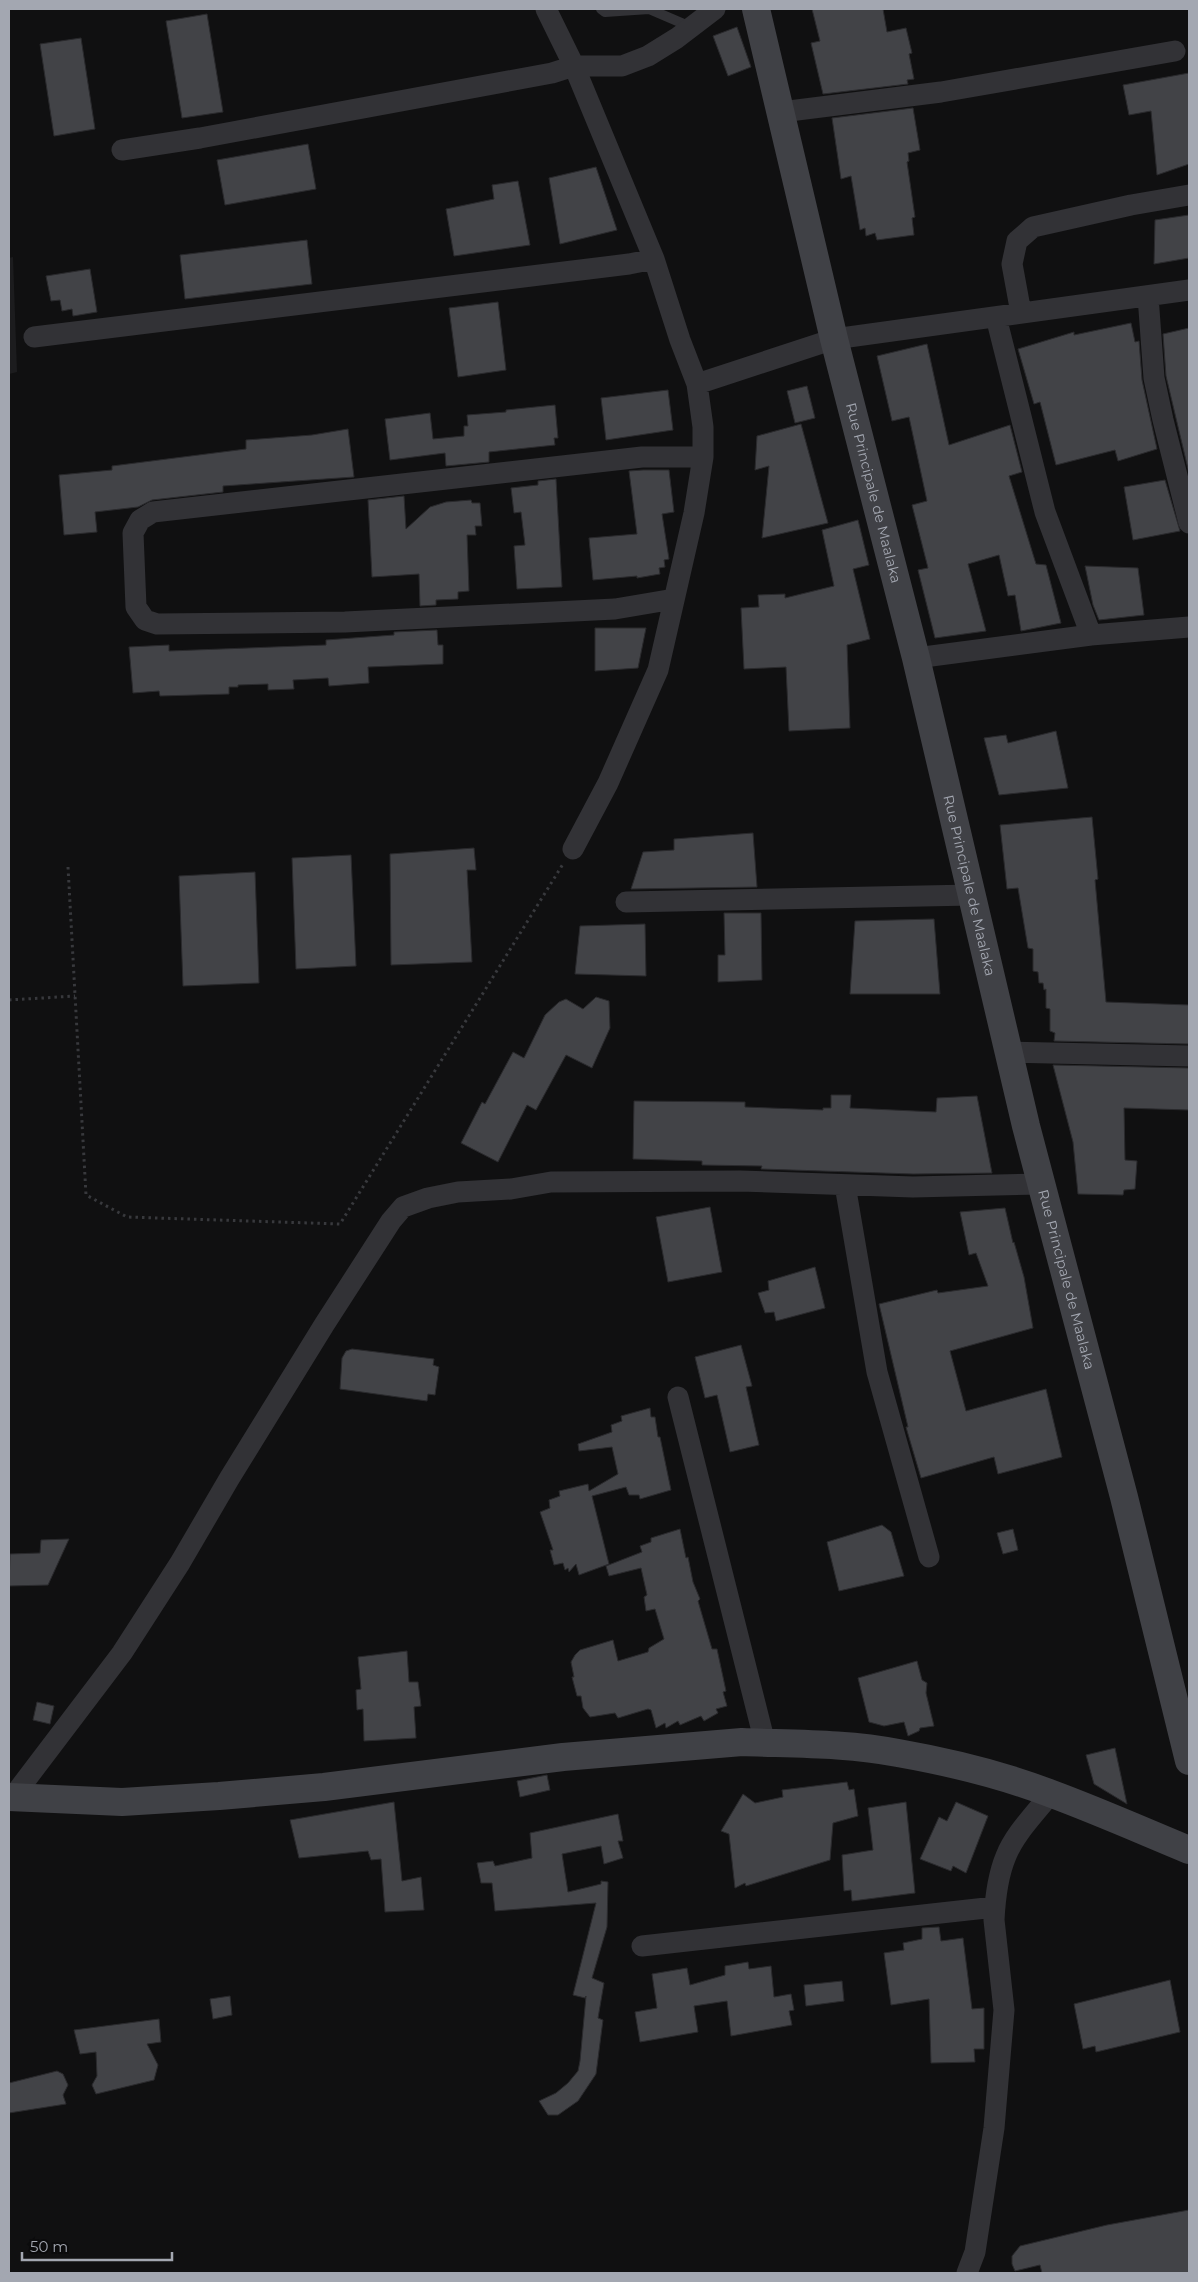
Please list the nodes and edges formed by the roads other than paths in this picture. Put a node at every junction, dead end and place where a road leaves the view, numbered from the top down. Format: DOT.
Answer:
graph roads {
  1 [pos="546,9"];
  2 [pos="601,9"];
  3 [pos="715,9"];
  4 [pos="756,9"];
  5 [pos="691,27"];
  6 [pos="1175,51"];
  7 [pos="574,66"];
  8 [pos="781,112"];
  9 [pos="122,150"];
  10 [pos="1189,195"];
  11 [pos="654,259"];
  12 [pos="1189,290"];
  13 [pos="1148,296"];
  14 [pos="1021,313"];
  15 [pos="996,316"];
  16 [pos="34,337"];
  17 [pos="834,339"];
  18 [pos="697,384"];
  19 [pos="703,457"];
  20 [pos="1189,522"];
  21 [pos="674,599"];
  22 [pos="1189,627"];
  23 [pos="1090,635"];
  24 [pos="916,658"];
  25 [pos="573,849"];
  26 [pos="972,895"];
  27 [pos="626,902"];
  28 [pos="1009,1052"];
  29 [pos="1189,1056"];
  30 [pos="1041,1184"];
  31 [pos="845,1185"];
  32 [pos="678,1397"];
  33 [pos="929,1557"];
  34 [pos="765,1743"];
  35 [pos="1189,1761"];
  36 [pos="1051,1793"];
  37 [pos="10,1798"];
  38 [pos="1189,1850"];
  39 [pos="995,1907"];
  40 [pos="642,1946"];
  41 [pos="967,2273"];
  1 -- 7 [label="street"];
  2 -- 5 [label="lane"];
  3 -- 5 [label="street"];
  4 -- 8 [label="main road, Rue Principale de Maalaka"];
  5 -- 7 [label="street"];
  6 -- 8 [label="street"];
  7 -- 9 [label="street"];
  7 -- 11 [label="street"];
  8 -- 17 [label="main road, Rue Principale de Maalaka"];
  10 -- 14 [label="street"];
  11 -- 16 [label="street"];
  11 -- 18 [label="street"];
  12 -- 13 [label="street"];
  13 -- 14 [label="street"];
  13 -- 20 [label="street"];
  14 -- 15 [label="street"];
  15 -- 17 [label="street"];
  15 -- 23 [label="street"];
  17 -- 18 [label="street"];
  17 -- 24 [label="main road, Rue Principale de Maalaka"];
  18 -- 19 [label="street"];
  19 -- 21 [label="street"];
  19 -- 21 [label="street"];
  21 -- 25 [label="street"];
  22 -- 23 [label="street"];
  23 -- 24 [label="street"];
  24 -- 26 [label="main road, Rue Principale de Maalaka"];
  26 -- 27 [label="street"];
  26 -- 28 [label="main road, Rue Principale de Maalaka"];
  28 -- 29 [label="street"];
  28 -- 30 [label="main road, Rue Principale de Maalaka"];
  30 -- 31 [label="street"];
  30 -- 35 [label="main road, Rue Principale de Maalaka"];
  31 -- 33 [label="street"];
  31 -- 37 [label="street"];
  32 -- 34 [label="street"];
  34 -- 36 [label="main road"];
  34 -- 37 [label="main road"];
  36 -- 38 [label="main road"];
  36 -- 39 [label="street"];
  39 -- 40 [label="street"];
  39 -- 41 [label="street"];
}
